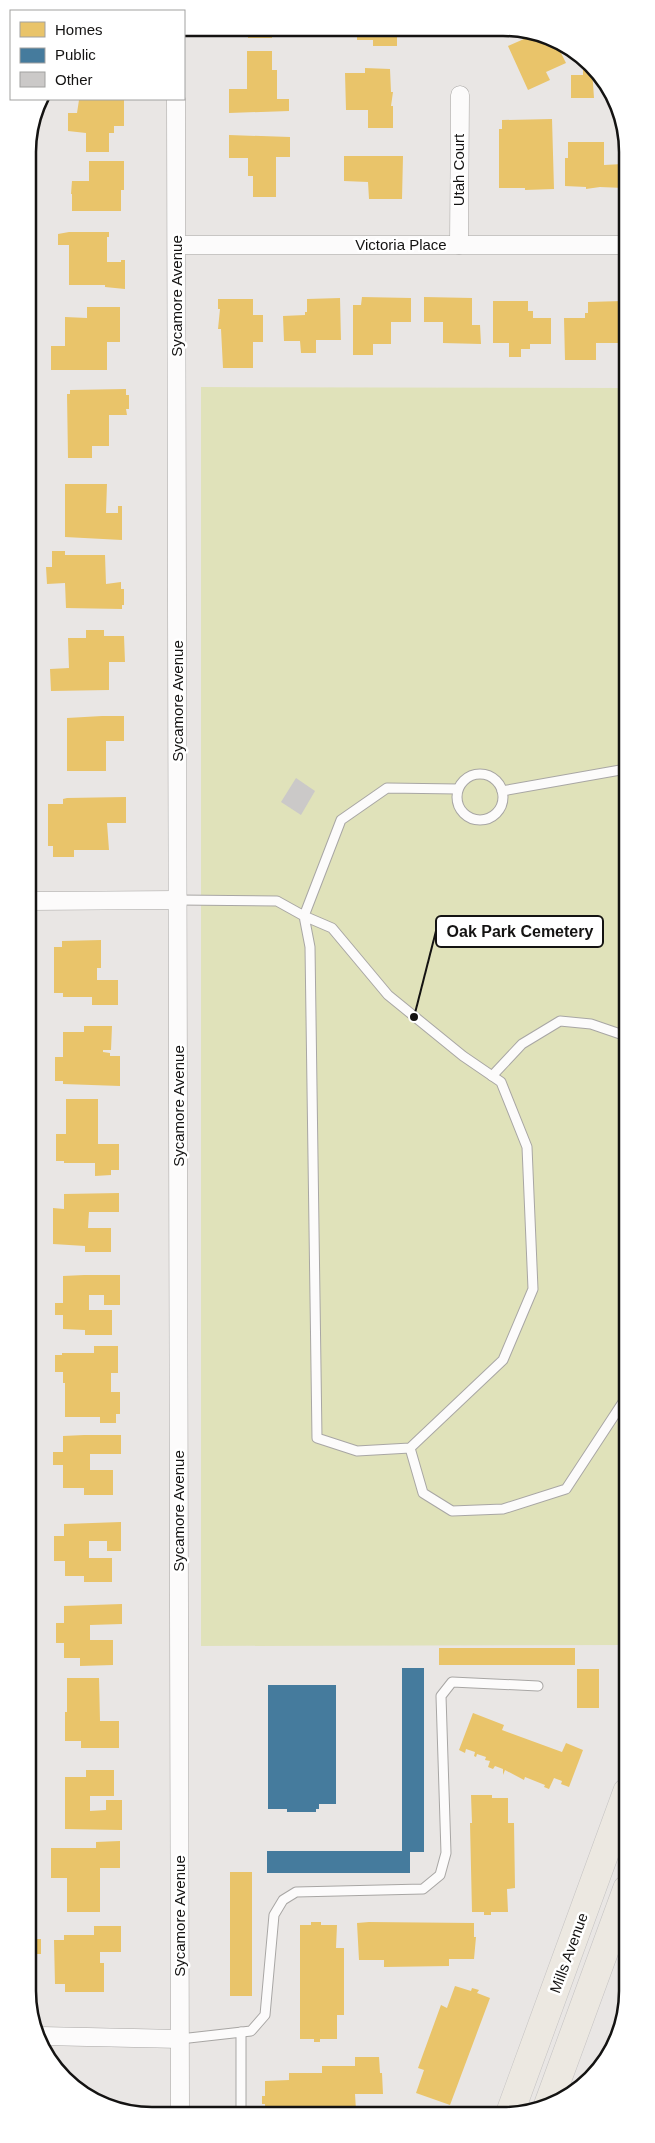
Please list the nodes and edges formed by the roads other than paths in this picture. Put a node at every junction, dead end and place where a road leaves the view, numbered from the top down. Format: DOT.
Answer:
graph roads {
  1 [pos="460,95"];
  2 [pos="176,100"];
  3 [pos="619,244"];
  4 [pos="177,245"];
  5 [pos="459,245"];
  6 [pos="619,770"];
  7 [pos="458,789"];
  8 [pos="502,791"];
  9 [pos="178,900"];
  10 [pos="36,901"];
  11 [pos="304,916"];
  12 [pos="619,1034"];
  13 [pos="492,1076"];
  14 [pos="619,1408"];
  15 [pos="410,1448"];
  16 [pos="538,1686"];
  17 [pos="619,1814"];
  18 [pos="619,1911"];
  19 [pos="241,2032"];
  20 [pos="45,2036"];
  21 [pos="180,2039"];
  22 [pos="551,2096"];
  23 [pos="512,2106"];
  24 [pos="180,2107"];
  25 [pos="241,2107"];
  1 -- 5 [label="street, Utah Court"];
  2 -- 4 [label="street, Sycamore Avenue"];
  3 -- 5 [label="street, Victoria Place"];
  4 -- 5 [label="street, Victoria Place"];
  4 -- 9 [label="street, Sycamore Avenue"];
  6 -- 8 [label="lane"];
  7 -- 8 [label="lane"];
  7 -- 8 [label="lane"];
  7 -- 11 [label="lane"];
  9 -- 10 [label="street"];
  9 -- 11 [label="lane"];
  9 -- 21 [label="street, Sycamore Avenue"];
  11 -- 13 [label="lane"];
  11 -- 15 [label="lane"];
  12 -- 13 [label="lane"];
  13 -- 15 [label="lane"];
  14 -- 15 [label="lane"];
  16 -- 19 [label="lane"];
  17 -- 23 [label="main road, Mills Avenue"];
  18 -- 22 [label="main road"];
  19 -- 21 [label="lane"];
  19 -- 25 [label="lane"];
  20 -- 21 [label="street"];
  21 -- 24 [label="street, Sycamore Avenue"];
}
